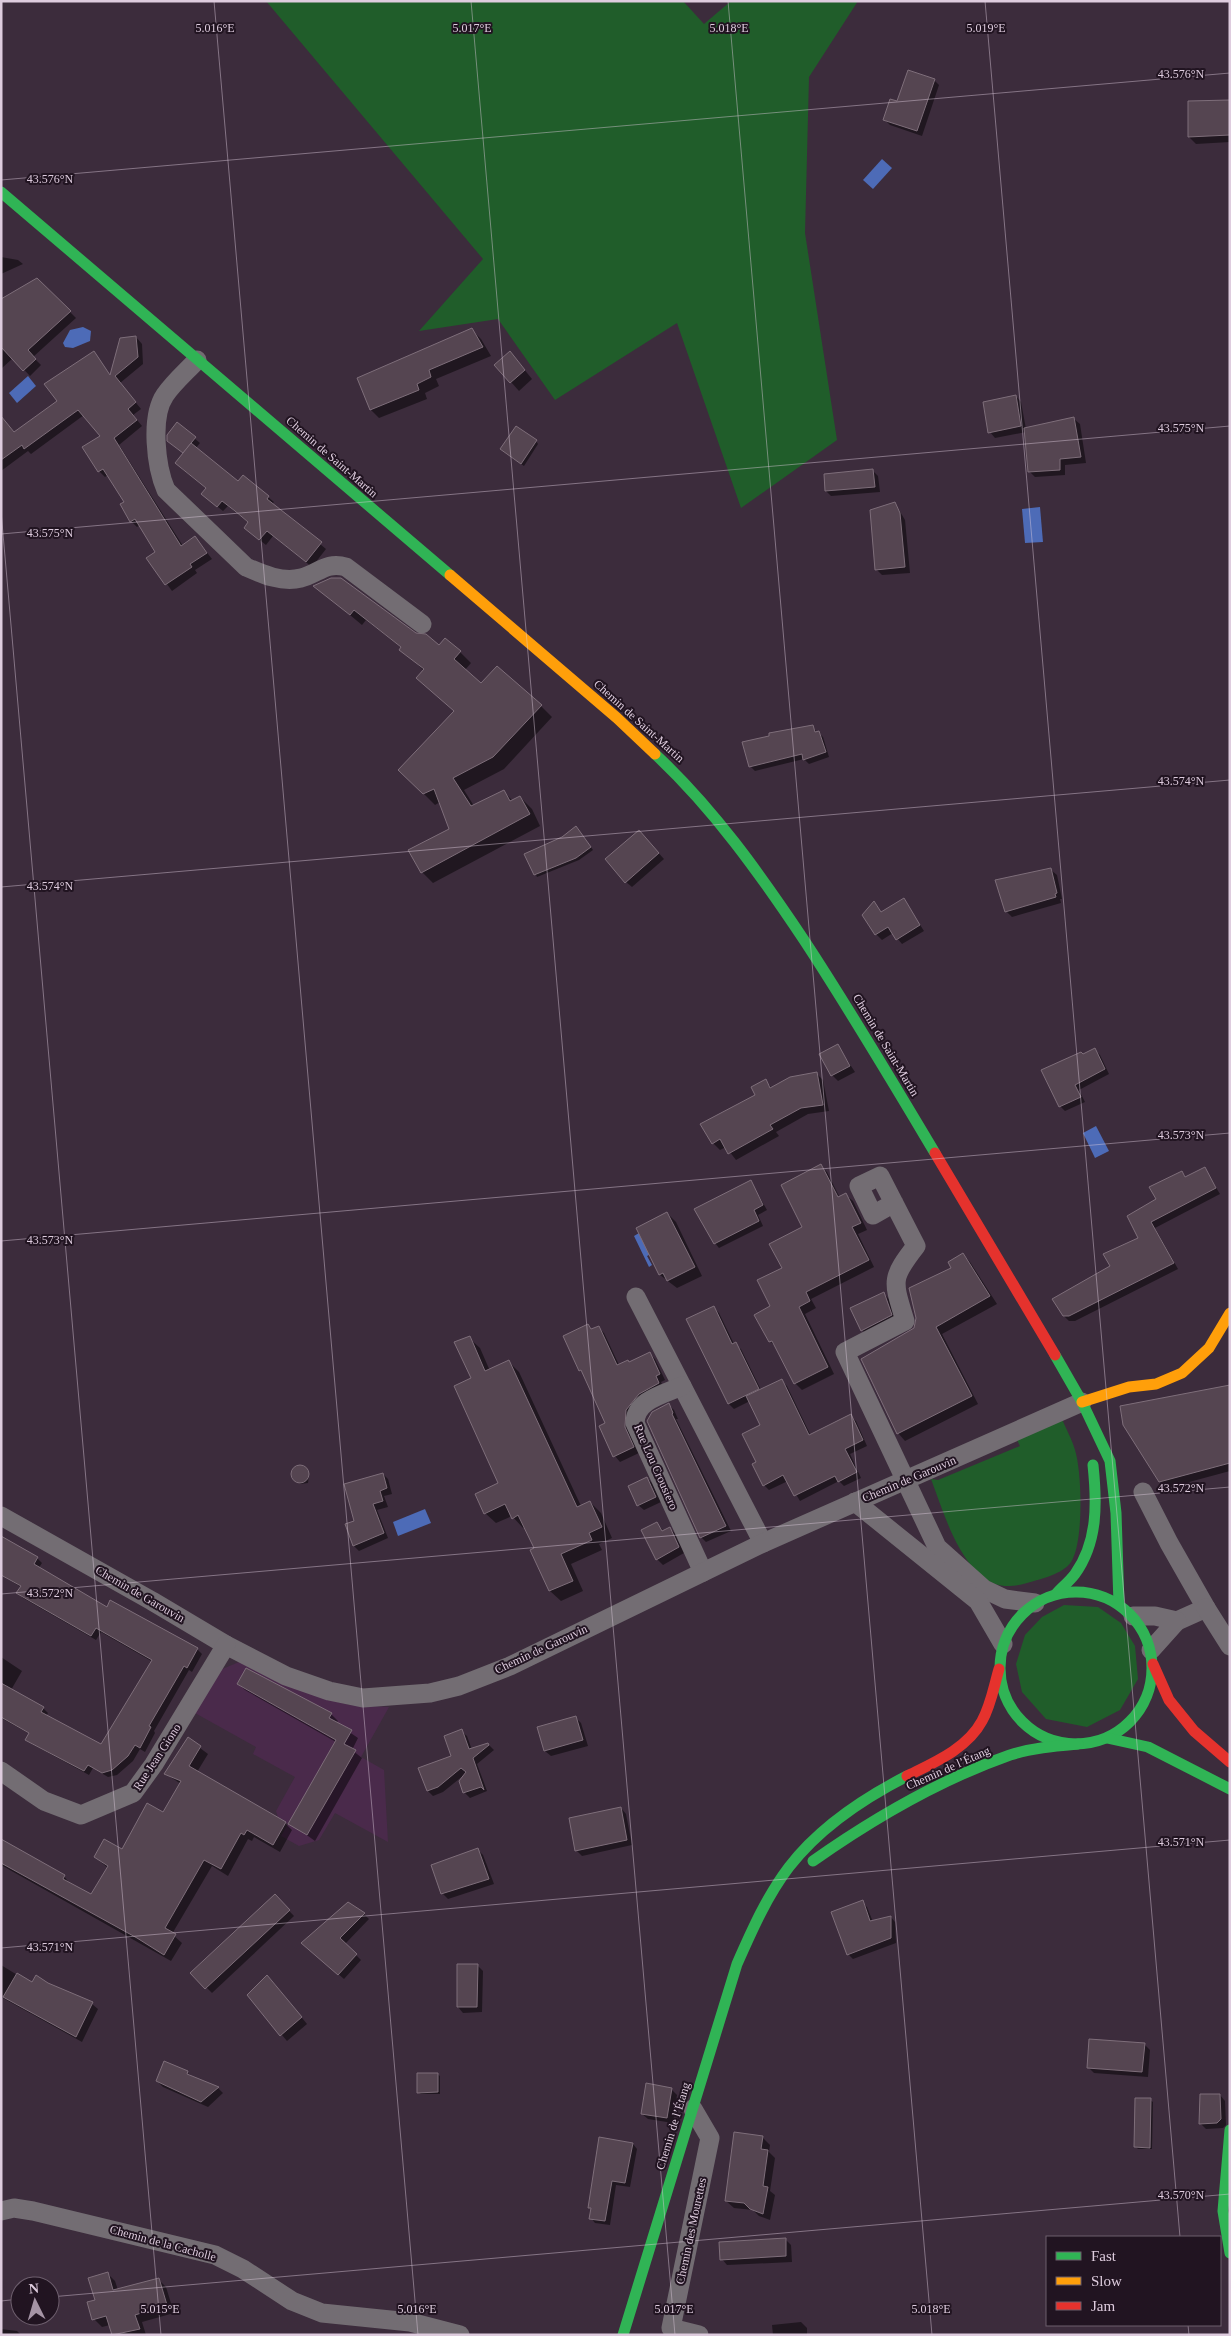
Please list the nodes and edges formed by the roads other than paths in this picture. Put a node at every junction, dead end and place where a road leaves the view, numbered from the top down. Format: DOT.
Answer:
graph roads {
  1 [pos="1,192"];
  2 [pos="197,360"];
  3 [pos="422,624"];
  4 [pos="894,1203"];
  5 [pos="636,1297"];
  6 [pos="1230,1313"];
  7 [pos="682,1386"];
  8 [pos="1085,1410"];
  9 [pos="905,1480"];
  10 [pos="1143,1492"];
  11 [pos="855,1502"];
  12 [pos="1,1516"];
  13 [pos="763,1543"];
  14 [pos="704,1572"];
  15 [pos="1056,1594"];
  16 [pos="1035,1603"];
  17 [pos="1206,1608"];
  18 [pos="1126,1610"];
  19 [pos="1177,1620"];
  20 [pos="1003,1644"];
  21 [pos="226,1645"];
  22 [pos="1230,1646"];
  23 [pos="1152,1657"];
  24 [pos="999,1669"];
  25 [pos="1107,1738"];
  26 [pos="1078,1744"];
  27 [pos="1230,1762"];
  28 [pos="1,1771"];
  29 [pos="1230,1790"];
  30 [pos="808,1868"];
  31 [pos="787,1890"];
  32 [pos="754,1927"];
  33 [pos="693,2109"];
  34 [pos="1230,2130"];
  35 [pos="1,2211"];
  36 [pos="1230,2253"];
  37 [pos="670,2331"];
  38 [pos="460,2335"];
  39 [pos="623,2335"];
  40 [pos="699,2335"];
  1 -- 2 [label="main road, Chemin de Saint-Martin"];
  2 -- 3 [label="street"];
  2 -- 8 [label="main road, Chemin de Saint-Martin"];
  4 -- 9 [label="street"];
  5 -- 7 [label="street"];
  6 -- 8 [label="main road"];
  7 -- 13 [label="street"];
  7 -- 14 [label="street, Rue Lou Crousiero"];
  8 -- 9 [label="street, Chemin de Garouvin"];
  8 -- 15 [label="main road"];
  8 -- 18 [label="main road, Chemin de Saint-Martin"];
  9 -- 11 [label="street, Chemin de Garouvin"];
  9 -- 16 [label="street"];
  10 -- 17 [label="street"];
  11 -- 13 [label="street, Chemin de Garouvin"];
  11 -- 20 [label="street"];
  12 -- 21 [label="street, Chemin de Garouvin"];
  13 -- 14 [label="street, Chemin de Garouvin"];
  14 -- 21 [label="street, Chemin de Garouvin"];
  15 -- 16 [label="main road"];
  15 -- 18 [label="main road"];
  16 -- 20 [label="main road"];
  17 -- 19 [label="street"];
  17 -- 22 [label="street"];
  18 -- 19 [label="street"];
  18 -- 23 [label="main road"];
  19 -- 23 [label="street"];
  20 -- 24 [label="main road"];
  21 -- 28 [label="street, Rue Jean Giono"];
  23 -- 25 [label="main road"];
  23 -- 27 [label="main road"];
  24 -- 26 [label="main road"];
  24 -- 32 [label="main road, Chemin de l’Étang"];
  25 -- 26 [label="main road"];
  25 -- 29 [label="main road"];
  26 -- 30 [label="main road, Chemin de l’Étang"];
  31 -- 32 [label="main road, Chemin de l’Étang"];
  32 -- 33 [label="main road, Chemin de l’Étang"];
  33 -- 37 [label="street, Chemin des Mourettes"];
  33 -- 39 [label="main road, Chemin de l’Étang"];
  34 -- 36 [label="main road"];
  35 -- 38 [label="street, Chemin de la Cacholle"];
  37 -- 40 [label="street, Chemin des Mourettes"];
}
